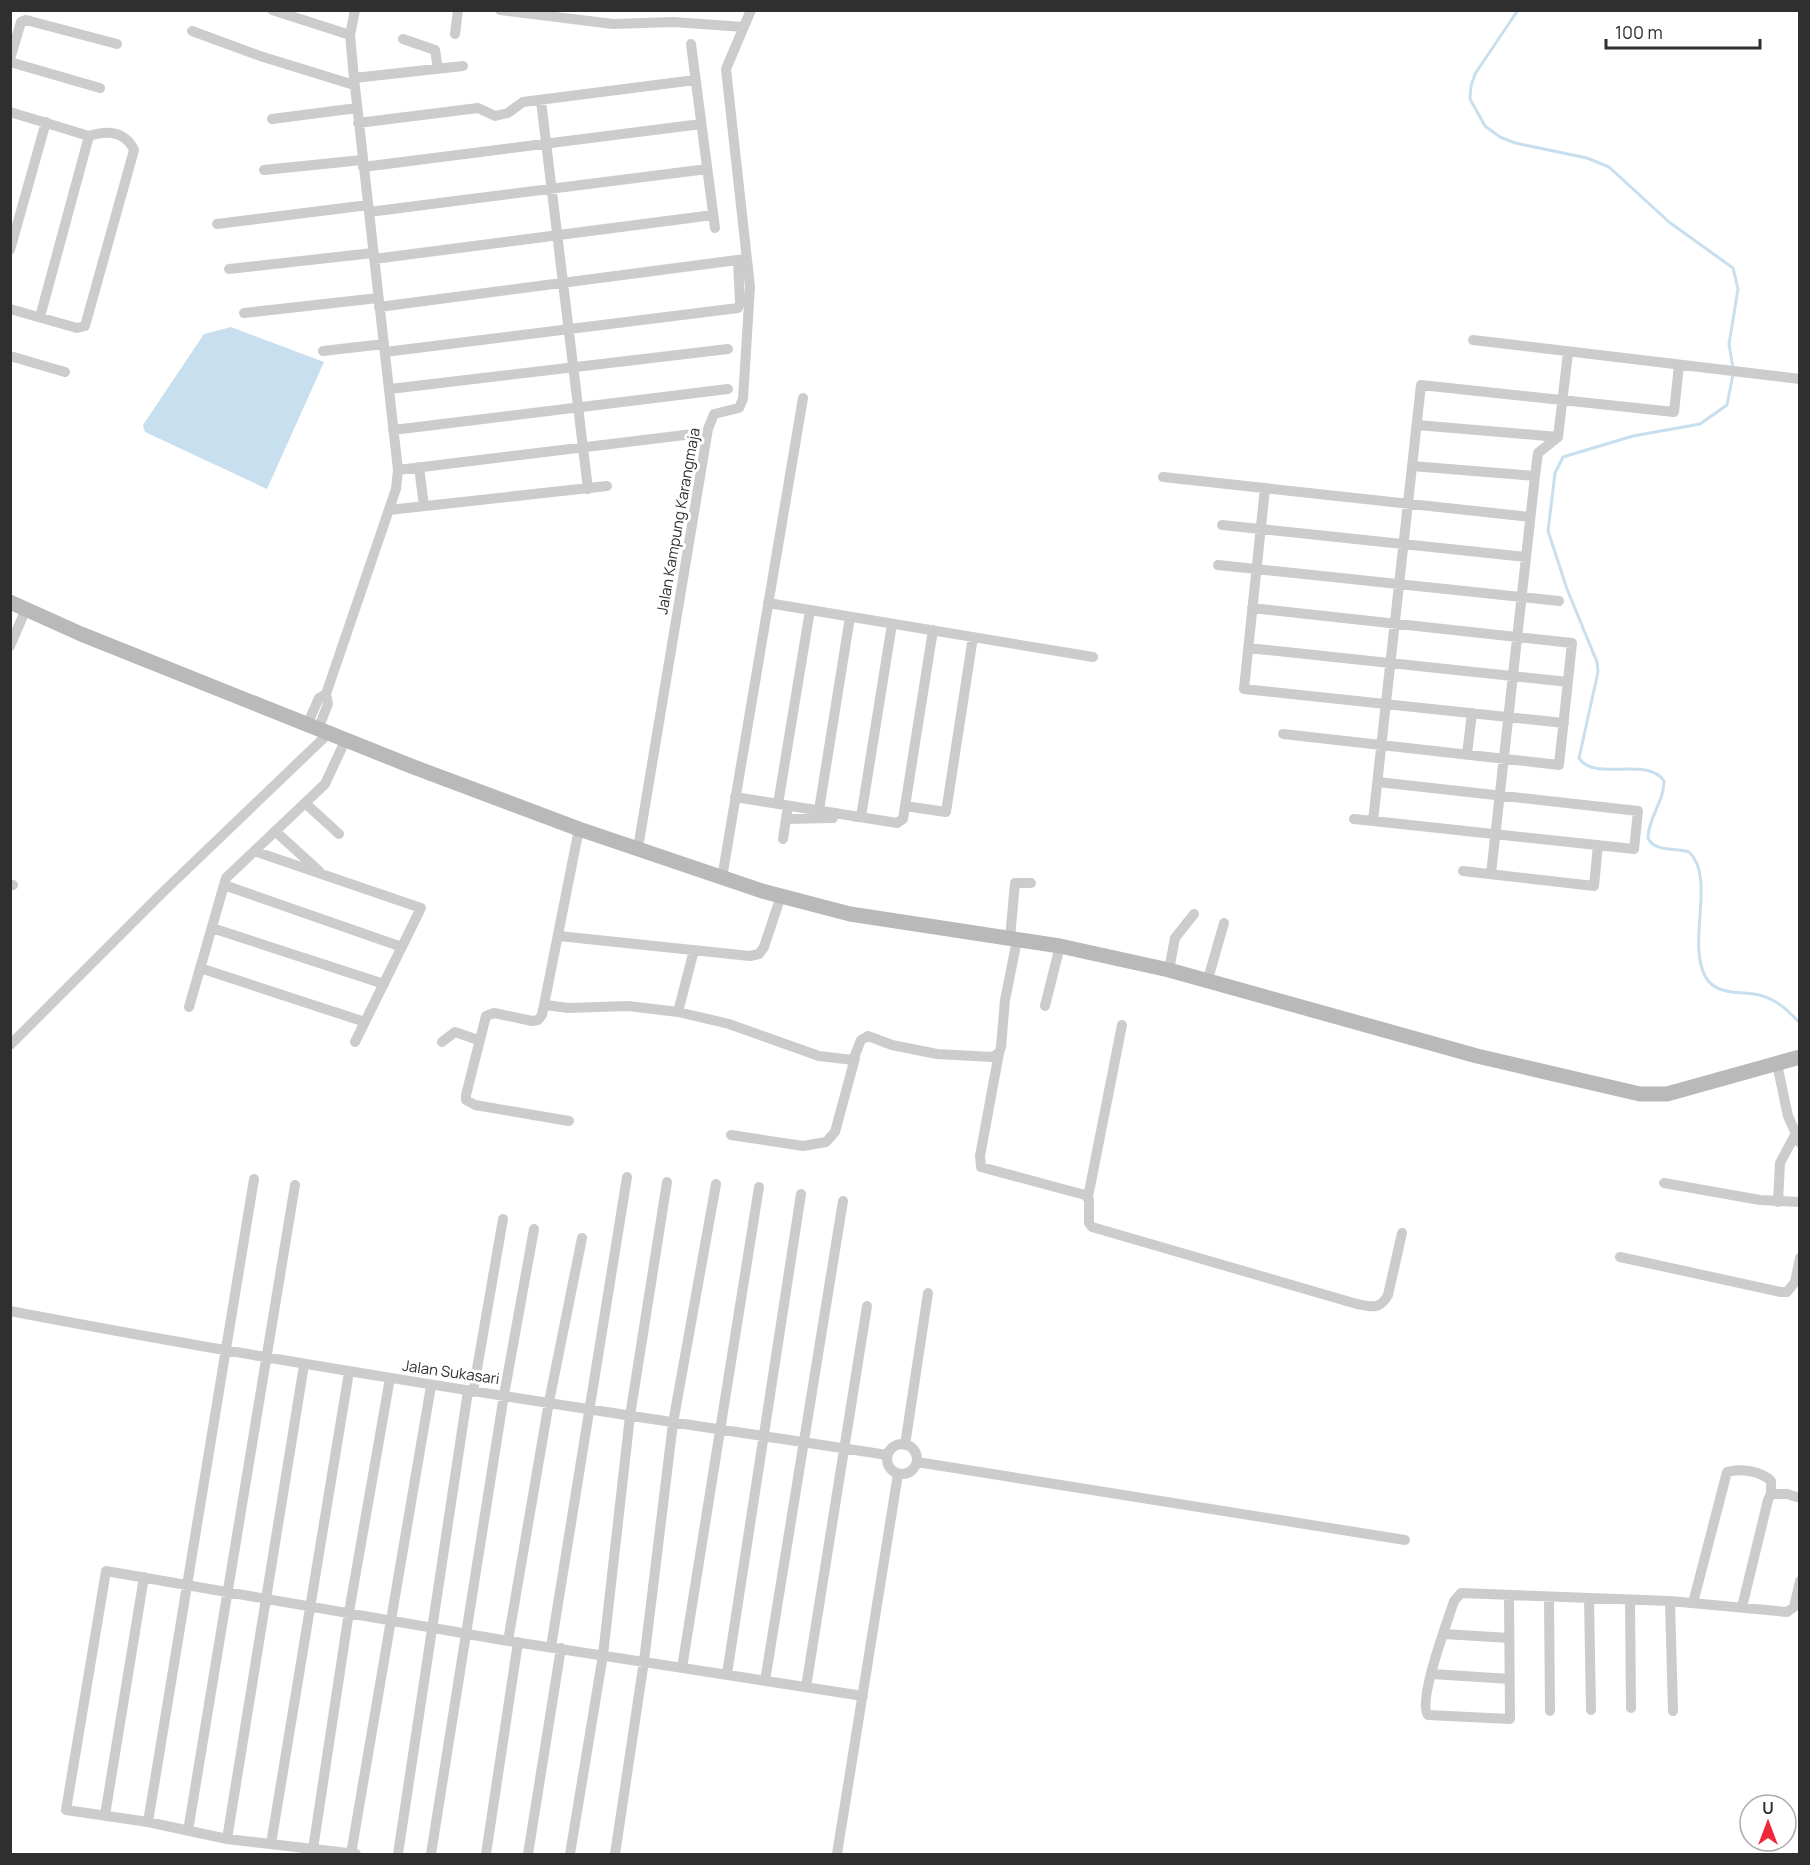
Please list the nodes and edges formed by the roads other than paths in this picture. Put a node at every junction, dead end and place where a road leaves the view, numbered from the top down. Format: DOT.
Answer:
graph roads {
  1 [pos="272,10"];
  2 [pos="355,10"];
  3 [pos="458,10"];
  4 [pos="500,10"];
  5 [pos="751,10"];
  6 [pos="744,27"];
  7 [pos="192,31"];
  8 [pos="455,34"];
  9 [pos="350,35"];
  10 [pos="403,39"];
  11 [pos="117,44"];
  12 [pos="691,44"];
  13 [pos="10,61"];
  14 [pos="463,66"];
  15 [pos="438,69"];
  16 [pos="695,80"];
  17 [pos="354,82"];
  18 [pos="100,88"];
  19 [pos="541,101"];
  20 [pos="357,108"];
  21 [pos="10,111"];
  22 [pos="272,119"];
  23 [pos="46,122"];
  24 [pos="358,123"];
  25 [pos="701,124"];
  26 [pos="89,136"];
  27 [pos="546,146"];
  28 [pos="363,163"];
  29 [pos="707,168"];
  30 [pos="264,170"];
  31 [pos="552,190"];
  32 [pos="368,209"];
  33 [pos="713,215"];
  34 [pos="217,224"];
  35 [pos="715,228"];
  36 [pos="558,237"];
  37 [pos="10,250"];
  38 [pos="374,256"];
  39 [pos="742,260"];
  40 [pos="229,269"];
  41 [pos="564,283"];
  42 [pos="379,302"];
  43 [pos="10,309"];
  44 [pos="244,313"];
  45 [pos="40,317"];
  46 [pos="569,329"];
  47 [pos="1473,340"];
  48 [pos="384,348"];
  49 [pos="728,349"];
  50 [pos="323,351"];
  51 [pos="1568,353"];
  52 [pos="10,356"];
  53 [pos="1679,365"];
  54 [pos="574,367"];
  55 [pos="65,372"];
  56 [pos="1800,379"];
  57 [pos="728,388"];
  58 [pos="390,389"];
  59 [pos="802,398"];
  60 [pos="1562,400"];
  61 [pos="579,407"];
  62 [pos="1417,425"];
  63 [pos="393,430"];
  64 [pos="693,434"];
  65 [pos="1558,437"];
  66 [pos="584,447"];
  67 [pos="1412,466"];
  68 [pos="420,467"];
  69 [pos="398,470"];
  70 [pos="1535,476"];
  71 [pos="1163,477"];
  72 [pos="607,486"];
  73 [pos="1265,488"];
  74 [pos="588,489"];
  75 [pos="1408,504"];
  76 [pos="424,506"];
  77 [pos="389,510"];
  78 [pos="1530,517"];
  79 [pos="1222,525"];
  80 [pos="1261,528"];
  81 [pos="1404,543"];
  82 [pos="1526,556"];
  83 [pos="1218,565"];
  84 [pos="1256,569"];
  85 [pos="1399,584"];
  86 [pos="1521,597"];
  87 [pos="10,602"];
  88 [pos="1559,602"];
  89 [pos="768,603"];
  90 [pos="1252,608"];
  91 [pos="26,609"];
  92 [pos="810,610"];
  93 [pos="850,617"];
  94 [pos="892,624"];
  95 [pos="1395,624"];
  96 [pos="933,630"];
  97 [pos="973,637"];
  98 [pos="1517,637"];
  99 [pos="10,646"];
  100 [pos="1248,648"];
  101 [pos="1093,657"];
  102 [pos="1391,662"];
  103 [pos="1513,676"];
  104 [pos="1568,682"];
  105 [pos="1386,704"];
  106 [pos="1472,713"];
  107 [pos="1508,717"];
  108 [pos="1564,723"];
  109 [pos="318,729"];
  110 [pos="1283,734"];
  111 [pos="346,740"];
  112 [pos="1382,745"];
  113 [pos="1467,754"];
  114 [pos="1504,759"];
  115 [pos="1378,782"];
  116 [pos="1500,795"];
  117 [pos="735,797"];
  118 [pos="305,803"];
  119 [pos="783,805"];
  120 [pos="906,806"];
  121 [pos="819,810"];
  122 [pos="861,817"];
  123 [pos="786,819"];
  124 [pos="1354,819"];
  125 [pos="1373,821"];
  126 [pos="579,829"];
  127 [pos="275,831"];
  128 [pos="339,834"];
  129 [pos="1496,834"];
  130 [pos="783,839"];
  131 [pos="1598,845"];
  132 [pos="638,848"];
  133 [pos="254,851"];
  134 [pos="1463,871"];
  135 [pos="1491,874"];
  136 [pos="323,875"];
  137 [pos="722,878"];
  138 [pos="1031,883"];
  139 [pos="224,885"];
  140 [pos="781,896"];
  141 [pos="1194,914"];
  142 [pos="1224,923"];
  143 [pos="212,928"];
  144 [pos="559,936"];
  145 [pos="1014,939"];
  146 [pos="1060,946"];
  147 [pos="402,947"];
  148 [pos="694,950"];
  149 [pos="200,968"];
  150 [pos="1169,970"];
  151 [pos="1208,979"];
  152 [pos="384,984"];
  153 [pos="546,1005"];
  154 [pos="1045,1006"];
  155 [pos="189,1007"];
  156 [pos="678,1012"];
  157 [pos="365,1022"];
  158 [pos="1122,1025"];
  159 [pos="478,1040"];
  160 [pos="355,1042"];
  161 [pos="442,1042"];
  162 [pos="10,1045"];
  163 [pos="999,1053"];
  164 [pos="1800,1057"];
  165 [pos="855,1058"];
  166 [pos="1777,1064"];
  167 [pos="569,1121"];
  168 [pos="731,1136"];
  169 [pos="1797,1139"];
  170 [pos="627,1177"];
  171 [pos="254,1179"];
  172 [pos="667,1182"];
  173 [pos="1664,1183"];
  174 [pos="716,1184"];
  175 [pos="295,1185"];
  176 [pos="759,1187"];
  177 [pos="801,1194"];
  178 [pos="1088,1197"];
  179 [pos="843,1201"];
  180 [pos="1778,1202"];
  181 [pos="1800,1202"];
  182 [pos="503,1219"];
  183 [pos="534,1230"];
  184 [pos="1402,1233"];
  185 [pos="582,1238"];
  186 [pos="1620,1257"];
  187 [pos="1800,1258"];
  188 [pos="928,1293"];
  189 [pos="867,1306"];
  190 [pos="10,1311"];
  191 [pos="224,1351"];
  192 [pos="266,1357"];
  193 [pos="304,1365"];
  194 [pos="349,1372"];
  195 [pos="390,1378"];
  196 [pos="431,1386"];
  197 [pos="471,1391"];
  198 [pos="504,1395"];
  199 [pos="549,1402"];
  200 [pos="591,1411"];
  201 [pos="630,1416"];
  202 [pos="673,1424"];
  203 [pos="722,1430"];
  204 [pos="762,1436"];
  205 [pos="802,1442"];
  206 [pos="905,1445"];
  207 [pos="844,1449"];
  208 [pos="887,1455"];
  209 [pos="917,1462"];
  210 [pos="898,1474"];
  211 [pos="1771,1494"];
  212 [pos="1800,1498"];
  213 [pos="1405,1540"];
  214 [pos="144,1578"];
  215 [pos="1800,1581"];
  216 [pos="185,1584"];
  217 [pos="228,1592"];
  218 [pos="1509,1596"];
  219 [pos="1549,1598"];
  220 [pos="268,1599"];
  221 [pos="1589,1599"];
  222 [pos="1630,1601"];
  223 [pos="1670,1601"];
  224 [pos="1693,1603"];
  225 [pos="308,1606"];
  226 [pos="1742,1607"];
  227 [pos="349,1612"];
  228 [pos="1787,1612"];
  229 [pos="1800,1614"];
  230 [pos="392,1620"];
  231 [pos="430,1626"];
  232 [pos="468,1633"];
  233 [pos="1444,1634"];
  234 [pos="1509,1638"];
  235 [pos="513,1642"];
  236 [pos="556,1648"];
  237 [pos="603,1655"];
  238 [pos="644,1660"];
  239 [pos="682,1668"];
  240 [pos="727,1674"];
  241 [pos="1432,1674"];
  242 [pos="1510,1679"];
  243 [pos="765,1681"];
  244 [pos="807,1687"];
  245 [pos="863,1696"];
  246 [pos="1631,1708"];
  247 [pos="1591,1710"];
  248 [pos="1550,1711"];
  249 [pos="1673,1711"];
  250 [pos="105,1815"];
  251 [pos="148,1822"];
  252 [pos="188,1831"];
  253 [pos="227,1839"];
  254 [pos="271,1844"];
  255 [pos="313,1850"];
  256 [pos="351,1854"];
  257 [pos="356,1854"];
  258 [pos="398,1854"];
  259 [pos="431,1854"];
  260 [pos="486,1854"];
  261 [pos="528,1854"];
  262 [pos="570,1854"];
  263 [pos="615,1854"];
  264 [pos="837,1854"];
  1 -- 9 [label="street"];
  2 -- 9 [label="street"];
  3 -- 8 [label="street"];
  4 -- 6 [label="street"];
  5 -- 6 [label="street, Jalan Kampung Karangmaja"];
  6 -- 39 [label="street, Jalan Kampung Karangmaja"];
  7 -- 17 [label="street"];
  9 -- 17 [label="street"];
  10 -- 15 [label="street"];
  11 -- 13 [label="street"];
  12 -- 16 [label="street"];
  13 -- 18 [label="street"];
  14 -- 15 [label="street"];
  15 -- 17 [label="street"];
  16 -- 19 [label="street"];
  16 -- 25 [label="street"];
  17 -- 20 [label="street"];
  19 -- 24 [label="street"];
  19 -- 27 [label="street"];
  20 -- 22 [label="street"];
  20 -- 24 [label="street"];
  21 -- 23 [label="street"];
  23 -- 26 [label="street"];
  23 -- 37 [label="street"];
  24 -- 28 [label="street"];
  25 -- 27 [label="street"];
  25 -- 29 [label="street"];
  26 -- 45 [label="street"];
  26 -- 45 [label="street"];
  27 -- 28 [label="street"];
  27 -- 31 [label="street"];
  28 -- 30 [label="street"];
  28 -- 32 [label="street"];
  29 -- 31 [label="street"];
  29 -- 33 [label="street"];
  31 -- 32 [label="street"];
  31 -- 36 [label="street"];
  32 -- 34 [label="street"];
  32 -- 38 [label="street"];
  33 -- 35 [label="street"];
  33 -- 36 [label="street"];
  36 -- 38 [label="street"];
  36 -- 41 [label="street"];
  38 -- 40 [label="street"];
  38 -- 42 [label="street"];
  39 -- 41 [label="street"];
  39 -- 46 [label="street"];
  39 -- 132 [label="street, Jalan Kampung Karangmaja"];
  41 -- 42 [label="street"];
  41 -- 46 [label="street"];
  42 -- 44 [label="street"];
  42 -- 48 [label="street"];
  43 -- 45 [label="street"];
  46 -- 48 [label="street"];
  46 -- 54 [label="street"];
  47 -- 51 [label="street"];
  48 -- 50 [label="street"];
  48 -- 58 [label="street"];
  49 -- 54 [label="street"];
  51 -- 53 [label="street"];
  51 -- 60 [label="street"];
  52 -- 55 [label="street"];
  53 -- 56 [label="street"];
  53 -- 60 [label="street"];
  54 -- 58 [label="street"];
  54 -- 61 [label="street"];
  57 -- 61 [label="street"];
  58 -- 63 [label="street"];
  59 -- 89 [label="street"];
  60 -- 62 [label="street"];
  60 -- 65 [label="street"];
  61 -- 63 [label="street"];
  61 -- 66 [label="street"];
  62 -- 65 [label="street"];
  62 -- 67 [label="street"];
  63 -- 69 [label="street"];
  64 -- 66 [label="street"];
  65 -- 70 [label="street"];
  66 -- 68 [label="street"];
  66 -- 74 [label="street"];
  67 -- 70 [label="street"];
  67 -- 75 [label="street"];
  68 -- 69 [label="street"];
  68 -- 76 [label="street"];
  69 -- 77 [label="street"];
  70 -- 78 [label="street"];
  71 -- 73 [label="street"];
  72 -- 74 [label="street"];
  73 -- 75 [label="street"];
  73 -- 80 [label="street"];
  74 -- 76 [label="street"];
  75 -- 78 [label="street"];
  75 -- 81 [label="street"];
  76 -- 77 [label="street"];
  77 -- 109 [label="street"];
  78 -- 82 [label="street"];
  79 -- 80 [label="street"];
  80 -- 81 [label="street"];
  80 -- 84 [label="street"];
  81 -- 82 [label="street"];
  81 -- 85 [label="street"];
  82 -- 86 [label="street"];
  83 -- 84 [label="street"];
  84 -- 85 [label="street"];
  84 -- 90 [label="street"];
  85 -- 86 [label="street"];
  85 -- 95 [label="street"];
  86 -- 88 [label="street"];
  86 -- 98 [label="street"];
  87 -- 91 [label="street"];
  89 -- 92 [label="street"];
  89 -- 117 [label="street"];
  90 -- 95 [label="street"];
  90 -- 100 [label="street"];
  91 -- 99 [label="street"];
  91 -- 109 [label="street"];
  92 -- 93 [label="street"];
  92 -- 119 [label="street"];
  93 -- 94 [label="street"];
  93 -- 121 [label="street"];
  94 -- 96 [label="street"];
  94 -- 122 [label="street"];
  95 -- 98 [label="street"];
  95 -- 102 [label="street"];
  96 -- 97 [label="street"];
  96 -- 120 [label="street"];
  97 -- 101 [label="street"];
  97 -- 120 [label="street"];
  98 -- 103 [label="street"];
  98 -- 104 [label="street"];
  100 -- 102 [label="street"];
  100 -- 105 [label="street"];
  102 -- 103 [label="street"];
  102 -- 105 [label="street"];
  103 -- 104 [label="street"];
  103 -- 107 [label="street"];
  104 -- 108 [label="street"];
  105 -- 106 [label="street"];
  105 -- 112 [label="street"];
  106 -- 107 [label="street"];
  106 -- 113 [label="street"];
  107 -- 108 [label="street"];
  107 -- 114 [label="street"];
  108 -- 114 [label="street"];
  109 -- 111 [label="street"];
  109 -- 162 [label="street"];
  110 -- 112 [label="street"];
  111 -- 118 [label="street"];
  111 -- 126 [label="street"];
  112 -- 113 [label="street"];
  112 -- 115 [label="street"];
  113 -- 114 [label="street"];
  114 -- 116 [label="street"];
  115 -- 116 [label="street"];
  115 -- 125 [label="street"];
  116 -- 129 [label="street"];
  116 -- 131 [label="street"];
  117 -- 119 [label="street"];
  117 -- 137 [label="street"];
  118 -- 127 [label="street"];
  118 -- 128 [label="street"];
  119 -- 121 [label="street"];
  119 -- 123 [label="street"];
  120 -- 122 [label="street"];
  121 -- 122 [label="street"];
  122 -- 123 [label="street"];
  123 -- 130 [label="street"];
  124 -- 125 [label="street"];
  125 -- 129 [label="street"];
  126 -- 132 [label="street"];
  126 -- 144 [label="street"];
  127 -- 133 [label="street"];
  127 -- 136 [label="street"];
  129 -- 131 [label="street"];
  129 -- 135 [label="street"];
  131 -- 135 [label="street"];
  132 -- 137 [label="street"];
  133 -- 136 [label="street"];
  133 -- 139 [label="street"];
  134 -- 135 [label="street"];
  136 -- 147 [label="street"];
  137 -- 140 [label="street"];
  138 -- 145 [label="street"];
  139 -- 143 [label="street"];
  139 -- 147 [label="street"];
  140 -- 145 [label="street"];
  140 -- 148 [label="street"];
  141 -- 150 [label="street"];
  142 -- 151 [label="street"];
  143 -- 149 [label="street"];
  143 -- 152 [label="street"];
  144 -- 148 [label="street"];
  144 -- 153 [label="street"];
  145 -- 146 [label="street"];
  145 -- 163 [label="street"];
  146 -- 150 [label="street"];
  146 -- 154 [label="street"];
  147 -- 152 [label="street"];
  148 -- 156 [label="street"];
  149 -- 155 [label="street"];
  149 -- 157 [label="street"];
  150 -- 151 [label="street"];
  151 -- 166 [label="street"];
  152 -- 157 [label="street"];
  153 -- 156 [label="street"];
  153 -- 159 [label="street"];
  156 -- 165 [label="street"];
  157 -- 160 [label="street"];
  158 -- 178 [label="street"];
  159 -- 161 [label="street"];
  159 -- 167 [label="street"];
  163 -- 165 [label="street"];
  163 -- 178 [label="street"];
  164 -- 166 [label="street"];
  165 -- 168 [label="street"];
  166 -- 169 [label="street"];
  169 -- 180 [label="street"];
  170 -- 200 [label="street"];
  171 -- 191 [label="street"];
  172 -- 201 [label="street"];
  173 -- 180 [label="street"];
  174 -- 202 [label="street"];
  175 -- 192 [label="street"];
  176 -- 203 [label="street"];
  177 -- 204 [label="street"];
  178 -- 184 [label="street"];
  179 -- 205 [label="street"];
  180 -- 181 [label="street"];
  182 -- 197 [label="street"];
  183 -- 198 [label="street"];
  185 -- 199 [label="street"];
  186 -- 187 [label="street"];
  188 -- 206 [label="street"];
  189 -- 207 [label="street"];
  190 -- 191 [label="street, Jalan Sukasari"];
  191 -- 192 [label="street, Jalan Sukasari"];
  191 -- 216 [label="street"];
  192 -- 193 [label="street, Jalan Sukasari"];
  192 -- 217 [label="street"];
  193 -- 194 [label="street, Jalan Sukasari"];
  193 -- 220 [label="street"];
  194 -- 195 [label="street, Jalan Sukasari"];
  194 -- 225 [label="street"];
  195 -- 196 [label="street, Jalan Sukasari"];
  195 -- 227 [label="street"];
  196 -- 197 [label="street, Jalan Sukasari"];
  196 -- 230 [label="street"];
  197 -- 198 [label="street, Jalan Sukasari"];
  197 -- 231 [label="street"];
  198 -- 199 [label="street, Jalan Sukasari"];
  198 -- 232 [label="street"];
  199 -- 200 [label="street, Jalan Sukasari"];
  199 -- 235 [label="street"];
  200 -- 201 [label="street, Jalan Sukasari"];
  200 -- 236 [label="street"];
  201 -- 202 [label="street, Jalan Sukasari"];
  201 -- 237 [label="street"];
  202 -- 203 [label="street, Jalan Sukasari"];
  202 -- 238 [label="street"];
  203 -- 204 [label="street, Jalan Sukasari"];
  203 -- 239 [label="street"];
  204 -- 205 [label="street, Jalan Sukasari"];
  204 -- 240 [label="street"];
  205 -- 207 [label="street, Jalan Sukasari"];
  205 -- 243 [label="street"];
  206 -- 208 [label="street"];
  206 -- 209 [label="street"];
  207 -- 208 [label="street, Jalan Sukasari"];
  207 -- 244 [label="street"];
  208 -- 210 [label="street"];
  209 -- 210 [label="street"];
  209 -- 213 [label="street"];
  210 -- 245 [label="street"];
  211 -- 212 [label="street"];
  211 -- 224 [label="street"];
  211 -- 226 [label="street"];
  214 -- 216 [label="street"];
  214 -- 250 [label="street"];
  214 -- 250 [label="street"];
  215 -- 228 [label="street"];
  216 -- 217 [label="street"];
  216 -- 251 [label="street"];
  217 -- 220 [label="street"];
  217 -- 252 [label="street"];
  218 -- 219 [label="street"];
  218 -- 233 [label="street"];
  218 -- 234 [label="street"];
  219 -- 221 [label="street"];
  219 -- 248 [label="street"];
  220 -- 225 [label="street"];
  220 -- 253 [label="street"];
  221 -- 222 [label="street"];
  221 -- 247 [label="street"];
  222 -- 223 [label="street"];
  222 -- 246 [label="street"];
  223 -- 224 [label="street"];
  223 -- 249 [label="street"];
  224 -- 226 [label="street"];
  225 -- 227 [label="street"];
  225 -- 254 [label="street"];
  226 -- 228 [label="street"];
  227 -- 230 [label="street"];
  227 -- 255 [label="street"];
  228 -- 229 [label="street"];
  230 -- 231 [label="street"];
  230 -- 256 [label="street"];
  231 -- 232 [label="street"];
  231 -- 258 [label="street"];
  232 -- 235 [label="street"];
  232 -- 259 [label="street"];
  233 -- 234 [label="street"];
  233 -- 241 [label="street"];
  234 -- 242 [label="street"];
  235 -- 236 [label="street"];
  235 -- 260 [label="street"];
  236 -- 237 [label="street"];
  236 -- 261 [label="street"];
  237 -- 238 [label="street"];
  237 -- 262 [label="street"];
  238 -- 239 [label="street"];
  238 -- 263 [label="street"];
  239 -- 240 [label="street"];
  240 -- 243 [label="street"];
  241 -- 242 [label="street"];
  241 -- 242 [label="street"];
  243 -- 244 [label="street"];
  244 -- 245 [label="street"];
  245 -- 264 [label="street"];
  250 -- 251 [label="street"];
  251 -- 252 [label="street"];
  252 -- 253 [label="street"];
  253 -- 254 [label="street"];
  254 -- 255 [label="street"];
  255 -- 256 [label="street"];
  256 -- 257 [label="street"];
}
